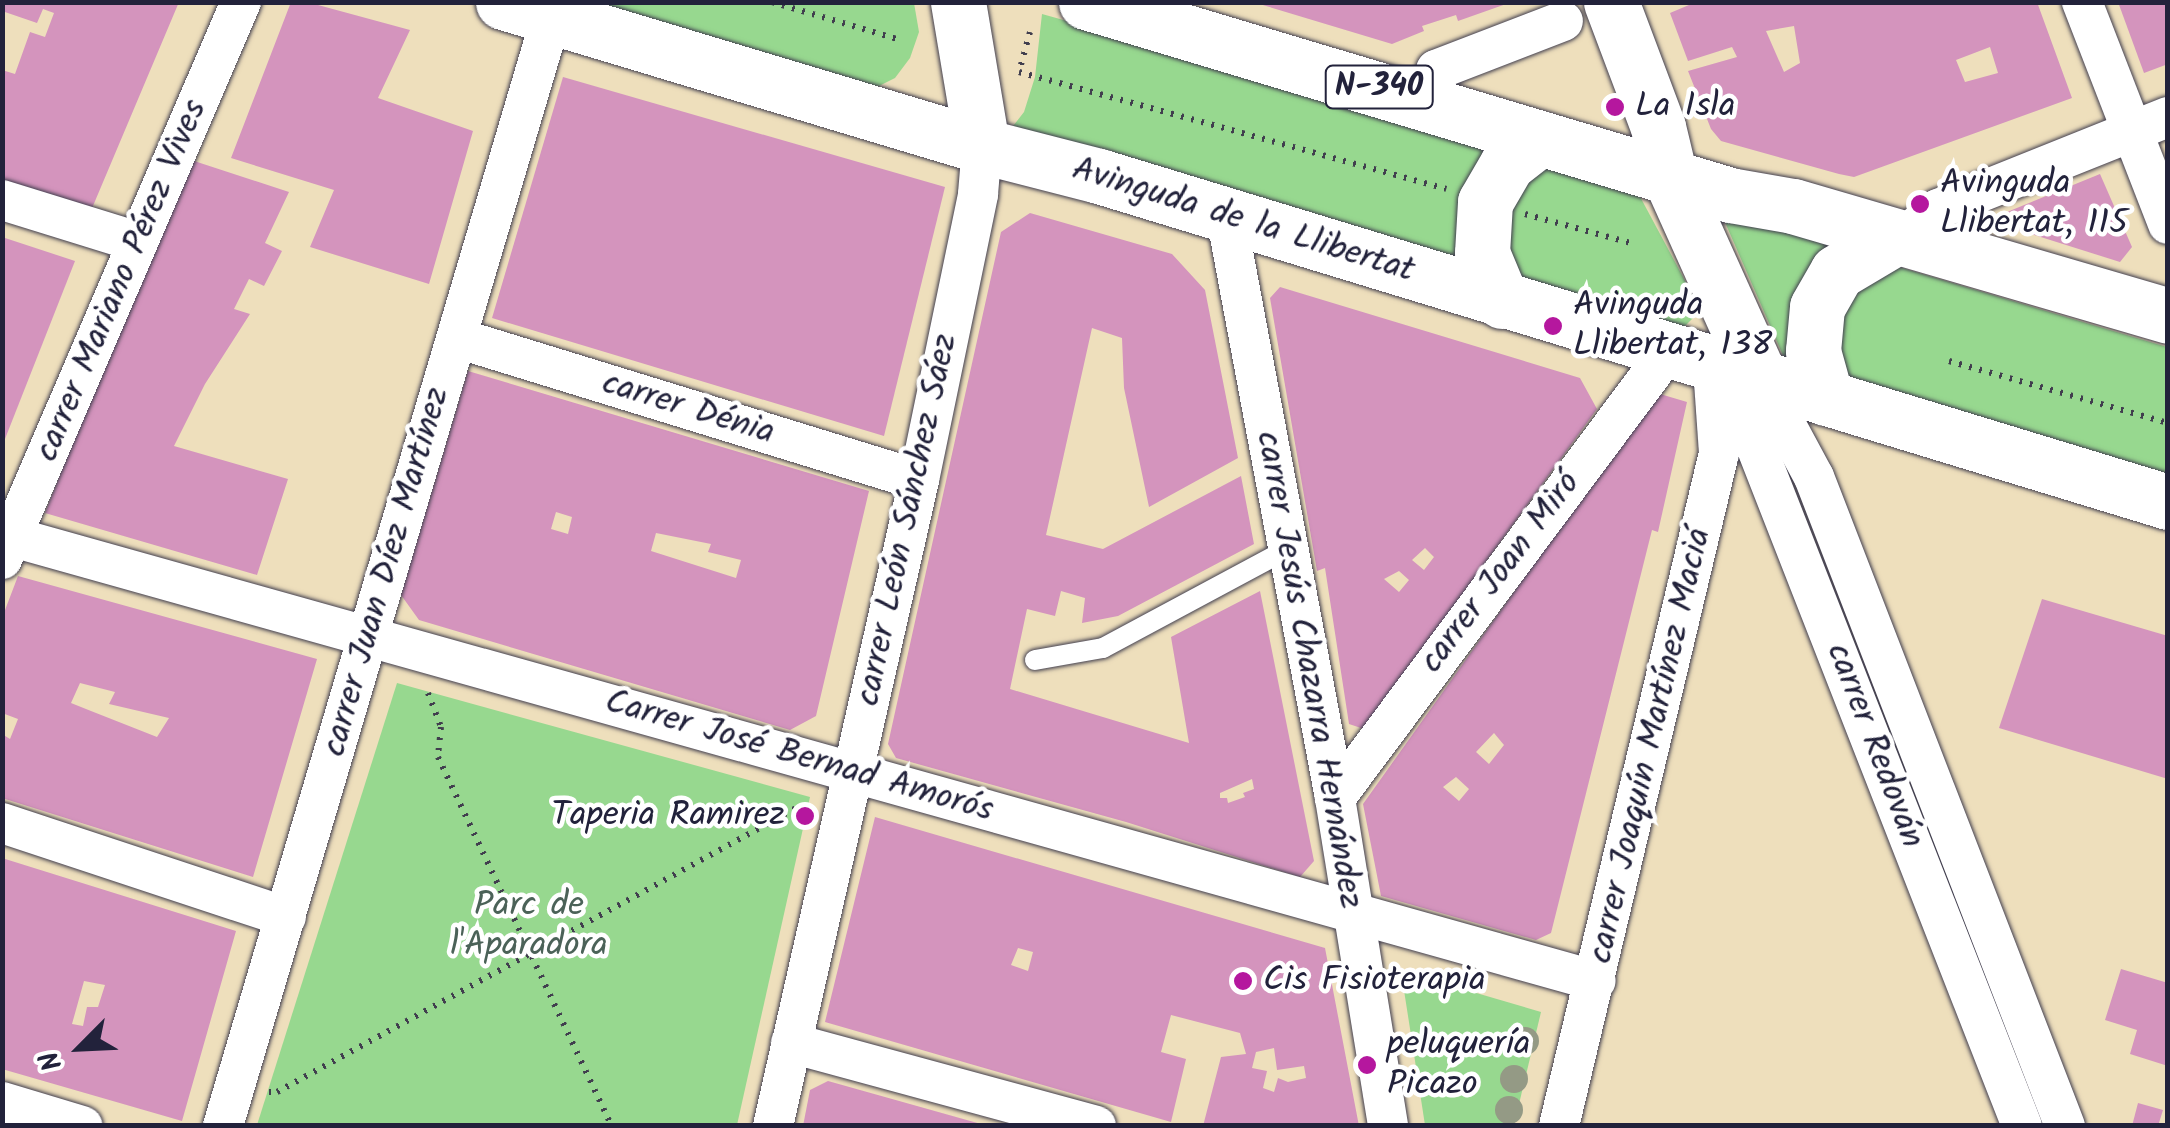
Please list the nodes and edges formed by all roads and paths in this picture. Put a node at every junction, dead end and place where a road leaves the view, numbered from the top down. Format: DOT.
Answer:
graph roads {
  1 [pos="241,2"];
  2 [pos="772,2"];
  3 [pos="958,2"];
  4 [pos="1086,2"];
  5 [pos="2082,2"];
  6 [pos="535,8"];
  7 [pos="1601,8"];
  8 [pos="1030,32"];
  9 [pos="898,39"];
  10 [pos="1425,101"];
  11 [pos="2149,124"];
  12 [pos="1540,138"];
  13 [pos="982,146"];
  14 [pos="1670,177"];
  15 [pos="1458,192"];
  16 [pos="2,200"];
  17 [pos="1510,210"];
  18 [pos="1226,215"];
  19 [pos="2168,224"];
  20 [pos="1900,237"];
  21 [pos="138,242"];
  22 [pos="1635,244"];
  23 [pos="1502,300"];
  24 [pos="2168,316"];
  25 [pos="456,338"];
  26 [pos="1950,362"];
  27 [pos="1716,364"];
  28 [pos="1826,398"];
  29 [pos="2168,423"];
  30 [pos="919,480"];
  31 [pos="2168,502"];
  32 [pos="5,543"];
  33 [pos="1288,549"];
  34 [pos="369,634"];
  35 [pos="409,645"];
  36 [pos="1035,660"];
  37 [pos="851,772"];
  38 [pos="1335,798"];
  39 [pos="842,818"];
  40 [pos="2,822"];
  41 [pos="1351,916"];
  42 [pos="286,917"];
  43 [pos="531,953"];
  44 [pos="1596,981"];
  45 [pos="791,1044"];
  46 [pos="2,1102"];
  47 [pos="228,1109"];
  48 [pos="82,1126"];
  49 [pos="612,1126"];
  50 [pos="772,1126"];
  51 [pos="1096,1126"];
  52 [pos="1388,1126"];
  53 [pos="1559,1126"];
  54 [pos="2022,1126"];
  55 [pos="2065,1126"];
  1 -- 21 [label="street, carrer Mariano Pérez Vives"];
  2 -- 9 [label="path"];
  3 -- 13 [label="main road"];
  4 -- 10 [label="main road, N-340"];
  5 -- 11 [label="street"];
  6 -- 13 [label="main road, Avinguda de la Llibertat"];
  6 -- 25 [label="street, carrer Juan Díez Martínez"];
  7 -- 10 [label="street"];
  7 -- 14 [label="main road"];
  8 -- 15 [label="path"];
  10 -- 12 [label="main road, N-340"];
  11 -- 19 [label="street"];
  11 -- 20 [label="street"];
  12 -- 14 [label="main road, N-340"];
  12 -- 23 [label="main road"];
  13 -- 18 [label="main road, Avinguda de la Llibertat"];
  13 -- 30 [label="street, carrer León Sánchez Sáez"];
  14 -- 20 [label="main road, N-340"];
  14 -- 27 [label="main road"];
  16 -- 21 [label="street"];
  17 -- 22 [label="path"];
  18 -- 23 [label="main road, Avinguda de la Llibertat"];
  18 -- 33 [label="street, carrer Jesús Chazarra Hernández"];
  20 -- 24 [label="main road, N-340"];
  20 -- 28 [label="main road"];
  21 -- 32 [label="street, carrer Mariano Pérez Vives"];
  23 -- 27 [label="main road, Avinguda de la Llibertat"];
  25 -- 30 [label="street, carrer Dénia"];
  25 -- 34 [label="street, carrer Juan Díez Martínez"];
  26 -- 29 [label="path"];
  27 -- 28 [label="main road, Avinguda de la Llibertat"];
  27 -- 38 [label="street, carrer Joan Miró"];
  27 -- 44 [label="street, carrer Joaquín Martínez Maciá"];
  27 -- 54 [label="street, carrer Redován"];
  27 -- 55 [label="street, carrer Redován"];
  28 -- 31 [label="main road, Avinguda de la Llibertat"];
  30 -- 37 [label="street, carrer León Sánchez Sáez"];
  32 -- 34 [label="street, Carrer José Bernad Amorós"];
  33 -- 36 [label="lane"];
  33 -- 38 [label="street, carrer Jesús Chazarra Hernández"];
  34 -- 35 [label="street, Carrer José Bernad Amorós"];
  34 -- 42 [label="street, carrer Juan Díez Martínez"];
  35 -- 37 [label="street, Carrer José Bernad Amorós"];
  35 -- 43 [label="path"];
  37 -- 39 [label="street, carrer León Sánchez Sáez"];
  37 -- 41 [label="street, Carrer José Bernad Amorós"];
  38 -- 41 [label="street, carrer Jesús Chazarra Hernández"];
  39 -- 43 [label="path"];
  39 -- 45 [label="street, carrer León Sánchez Sáez"];
  40 -- 42 [label="street"];
  41 -- 44 [label="street, Carrer José Bernad Amorós"];
  41 -- 52 [label="street, carrer Jesús Chazarra Hernández"];
  42 -- 47 [label="street, carrer Juan Díez Martínez"];
  43 -- 47 [label="path"];
  43 -- 49 [label="path"];
  44 -- 53 [label="street, carrer Joaquín Martínez Maciá"];
  45 -- 50 [label="street, carrer León Sánchez Sáez"];
  45 -- 51 [label="street"];
  46 -- 48 [label="street"];
}
